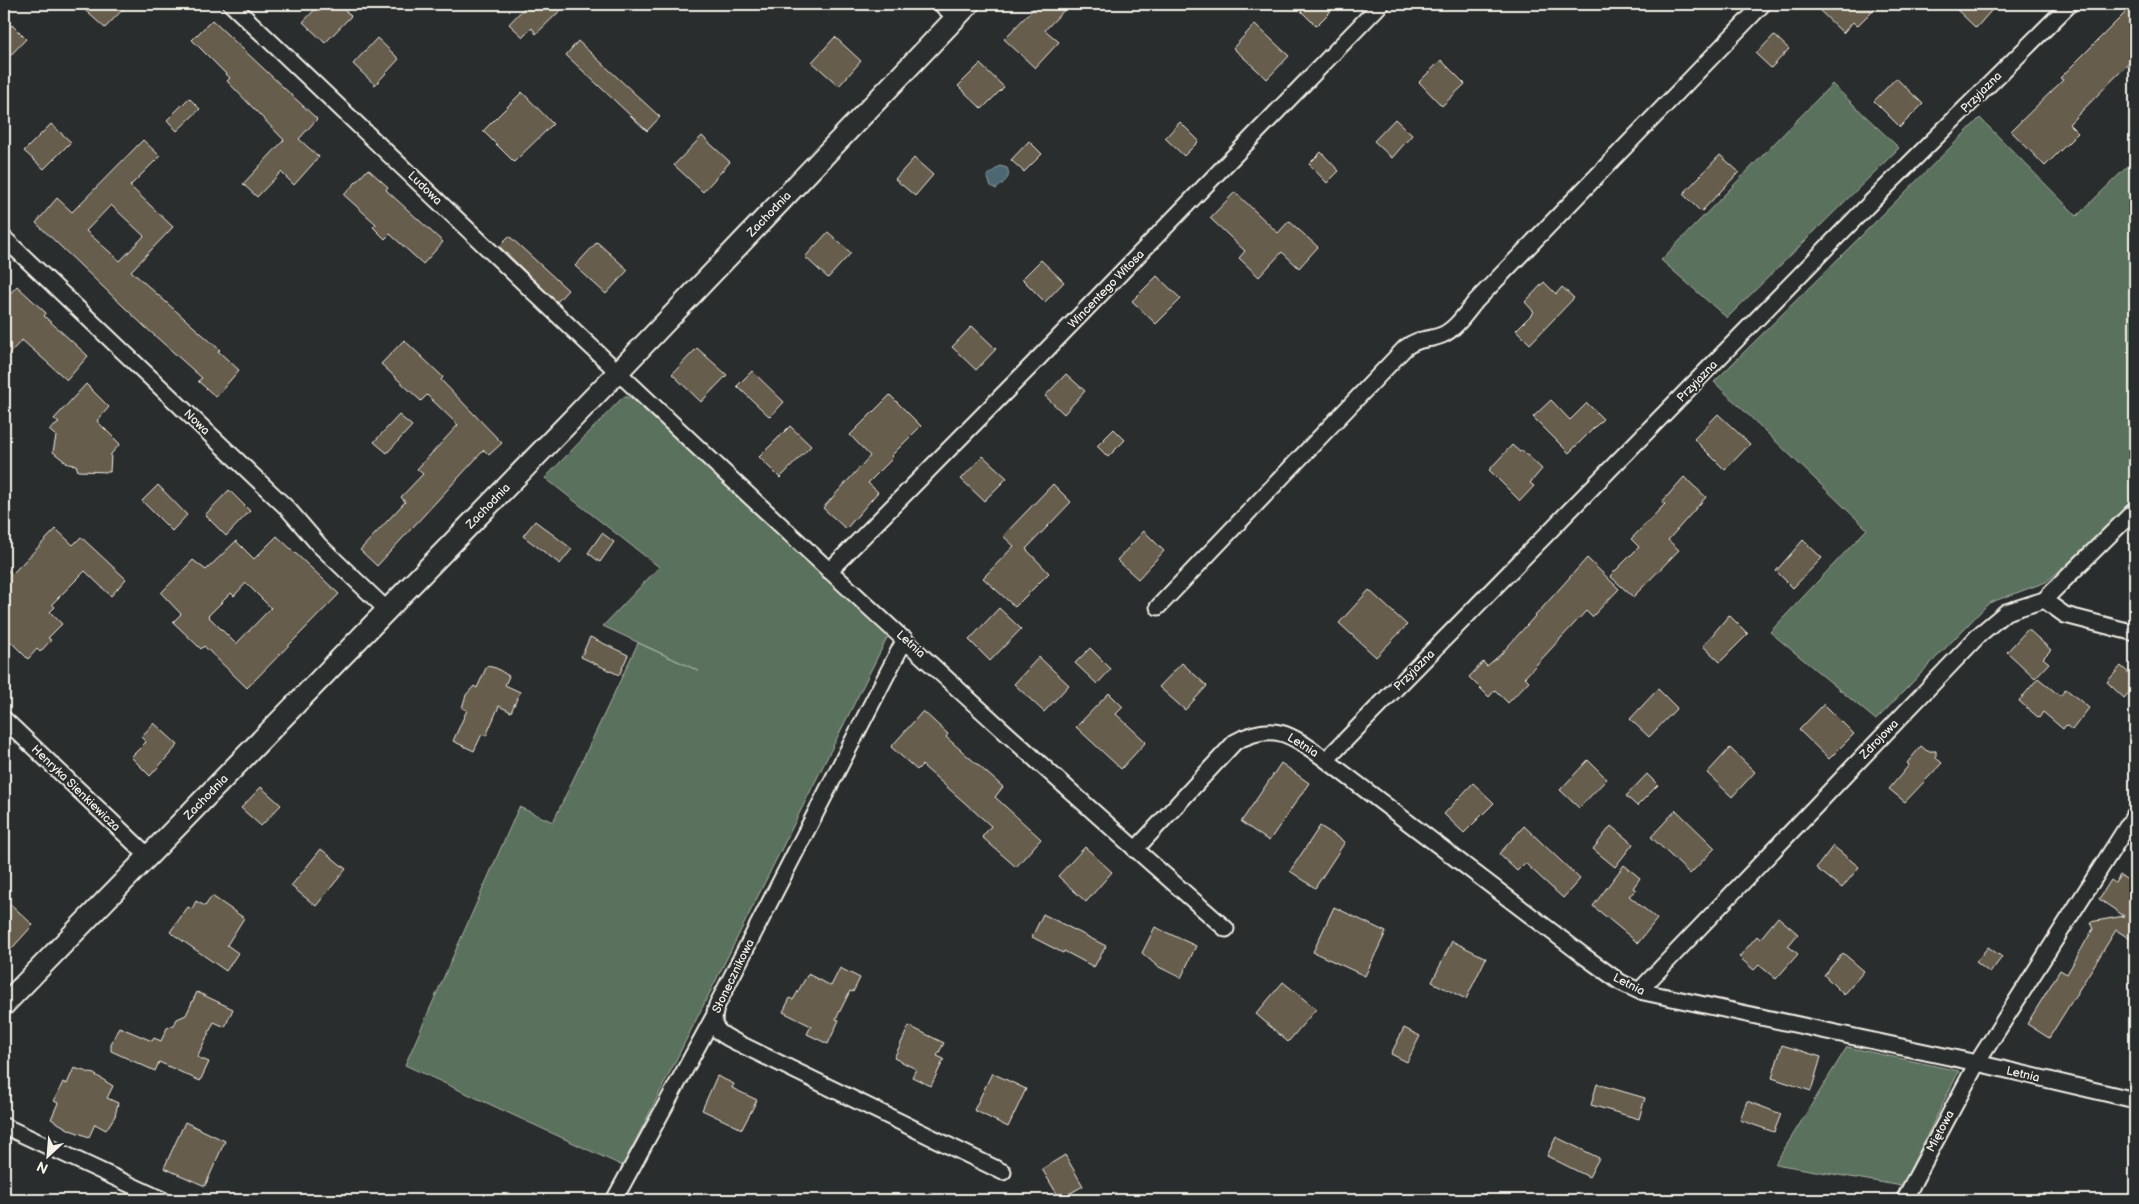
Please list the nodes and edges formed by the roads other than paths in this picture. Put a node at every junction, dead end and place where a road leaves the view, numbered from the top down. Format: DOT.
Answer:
graph roads {
  1 [pos="231,4"];
  2 [pos="942,4"];
  3 [pos="1381,4"];
  4 [pos="1763,4"];
  5 [pos="2070,4"];
  6 [pos="963,11"];
  7 [pos="4,238"];
  8 [pos="618,372"];
  9 [pos="2135,510"];
  10 [pos="829,571"];
  11 [pos="2044,600"];
  12 [pos="1158,608"];
  13 [pos="388,610"];
  14 [pos="2135,633"];
  15 [pos="905,639"];
  16 [pos="4,719"];
  17 [pos="1326,760"];
  18 [pos="2135,814"];
  19 [pos="1135,850"];
  20 [pos="149,857"];
  21 [pos="1226,929"];
  22 [pos="1638,991"];
  23 [pos="4,1005"];
  24 [pos="713,1018"];
  25 [pos="1977,1063"];
  26 [pos="2135,1100"];
  27 [pos="4,1126"];
  28 [pos="1003,1172"];
  29 [pos="163,1200"];
  30 [pos="614,1200"];
  31 [pos="1904,1200"];
  1 -- 8 [label="street, Ludowa"];
  2 -- 6 [label="street"];
  3 -- 10 [label="street, Wincentego Witosa"];
  4 -- 12 [label="street"];
  5 -- 17 [label="street, Przyjazna"];
  6 -- 8 [label="street, Zachodnia"];
  7 -- 13 [label="street, Nowa"];
  8 -- 10 [label="street, Letnia"];
  8 -- 13 [label="street, Zachodnia"];
  9 -- 11 [label="street, Zdrojowa"];
  10 -- 15 [label="street, Letnia"];
  11 -- 14 [label="street"];
  11 -- 22 [label="street, Zdrojowa"];
  13 -- 20 [label="street, Zachodnia"];
  15 -- 19 [label="street, Letnia"];
  15 -- 24 [label="street, Słonecznikowa"];
  16 -- 20 [label="street, Henryka Sienkiewicza"];
  17 -- 19 [label="street, Letnia"];
  17 -- 22 [label="street, Letnia"];
  18 -- 25 [label="street, Miętowa"];
  19 -- 21 [label="street"];
  20 -- 23 [label="street, Zachodnia"];
  22 -- 25 [label="street, Letnia"];
  24 -- 28 [label="street, Słonecznikowa"];
  24 -- 30 [label="street"];
  25 -- 26 [label="street, Letnia"];
  25 -- 31 [label="street, Miętowa"];
  27 -- 29 [label="street"];
}
